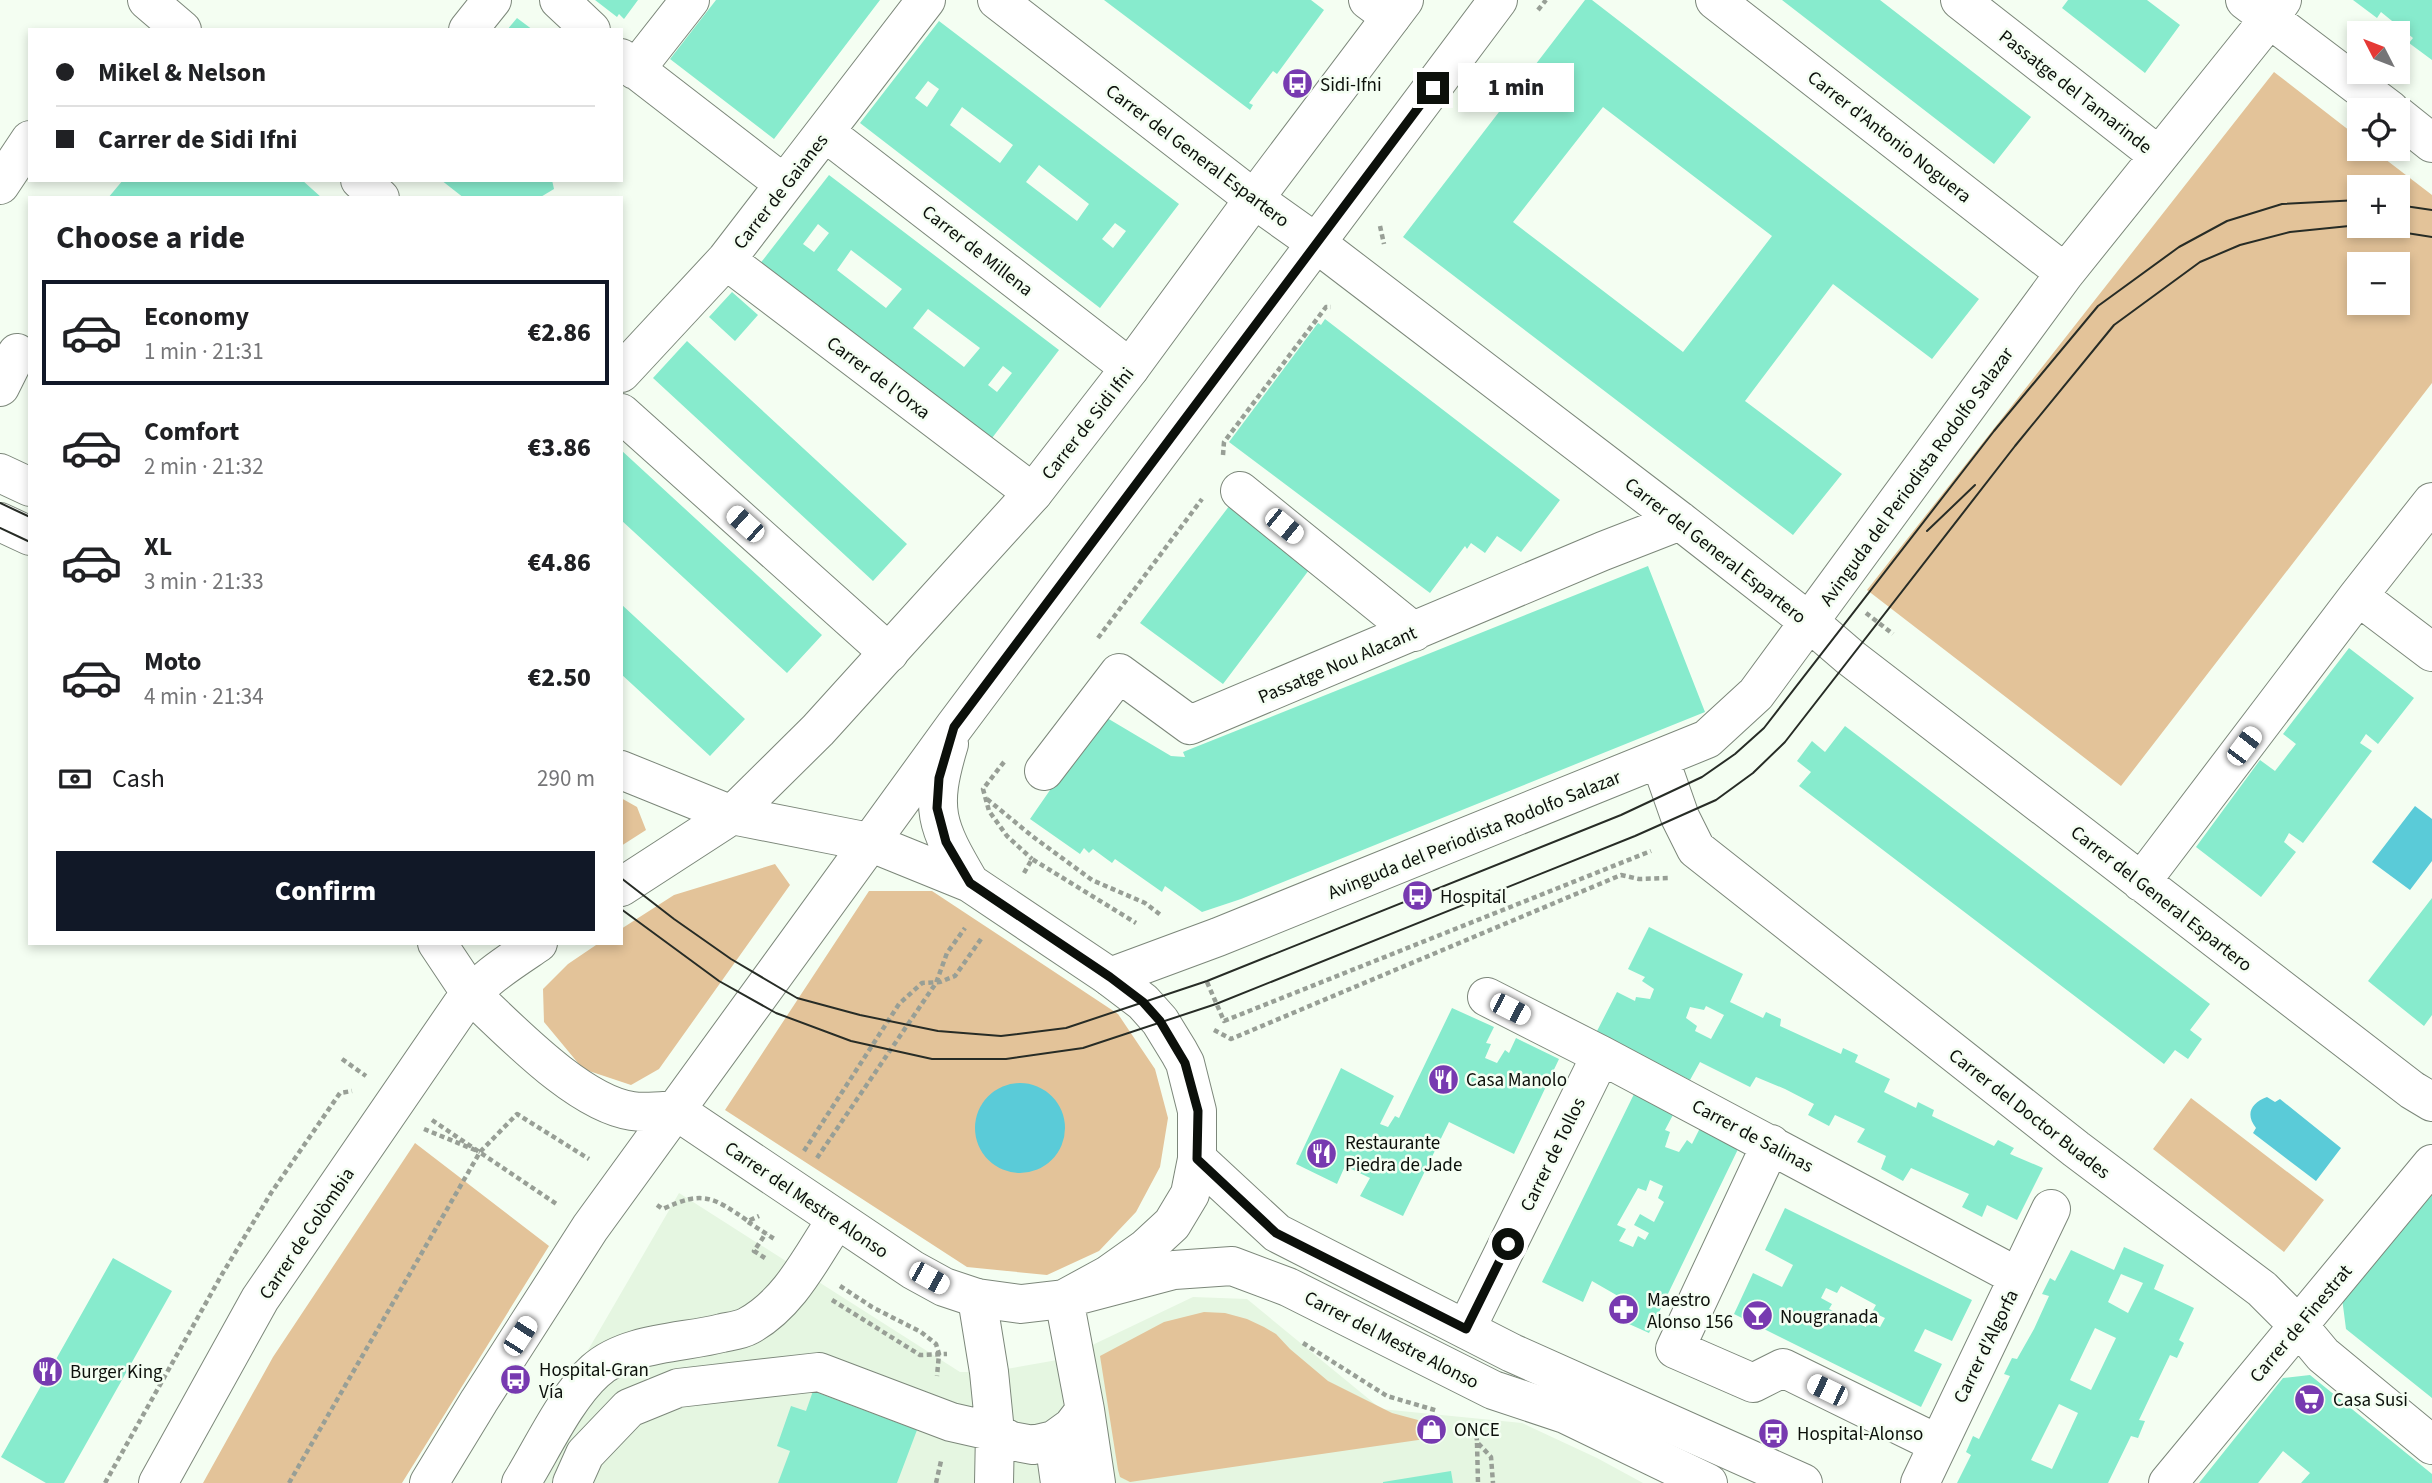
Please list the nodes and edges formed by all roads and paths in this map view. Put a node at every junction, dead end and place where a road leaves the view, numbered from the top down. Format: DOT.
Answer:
graph roads {
  1 [pos="147,0"];
  2 [pos="492,0"];
  3 [pos="559,0"];
  4 [pos="690,0"];
  5 [pos="926,0"];
  6 [pos="997,0"];
  7 [pos="1498,0"];
  8 [pos="1546,0"];
  9 [pos="1716,0"];
  10 [pos="1959,0"];
  11 [pos="1388,6"];
  12 [pos="2265,6"];
  13 [pos="1538,11"];
  14 [pos="180,28"];
  15 [pos="470,28"];
  16 [pos="589,28"];
  17 [pos="628,64"];
  18 [pos="2376,98"];
  19 [pos="2410,126"];
  20 [pos="825,133"];
  21 [pos="28,143"];
  22 [pos="2432,143"];
  23 [pos="2159,156"];
  24 [pos="362,182"];
  25 [pos="784,184"];
  26 [pos="0,185"];
  27 [pos="378,196"];
  28 [pos="1254,199"];
  29 [pos="1387,216"];
  30 [pos="1316,243"];
  31 [pos="726,260"];
  32 [pos="2065,273"];
  33 [pos="1367,283"];
  34 [pos="17,352"];
  35 [pos="1130,368"];
  36 [pos="623,371"];
  37 [pos="0,387"];
  38 [pos="623,415"];
  39 [pos="0,473"];
  40 [pos="1222,484"];
  41 [pos="28,486"];
  42 [pos="1033,493"];
  43 [pos="2432,502"];
  44 [pos="1680,521"];
  45 [pos="0,522"];
  46 [pos="28,535"];
  47 [pos="2358,596"];
  48 [pos="1859,607"];
  49 [pos="1808,621"];
  50 [pos="1414,632"];
  51 [pos="1893,634"];
  52 [pos="1090,648"];
  53 [pos="889,653"];
  54 [pos="2432,653"];
  55 [pos="954,727"];
  56 [pos="1008,756"];
  57 [pos="1660,760"];
  58 [pos="1044,771"];
  59 [pos="623,772"];
  60 [pos="979,793"];
  61 [pos="986,799"];
  62 [pos="732,814"];
  63 [pos="1032,836"];
  64 [pos="869,842"];
  65 [pos="1646,852"];
  66 [pos="1032,859"];
  67 [pos="2141,882"];
  68 [pos="970,883"];
  69 [pos="623,886"];
  70 [pos="969,922"];
  71 [pos="438,945"];
  72 [pos="535,945"];
  73 [pos="1110,977"];
  74 [pos="471,994"];
  75 [pos="1486,997"];
  76 [pos="1236,1017"];
  77 [pos="1601,1055"];
  78 [pos="398,1097"];
  79 [pos="2432,1102"];
  80 [pos="675,1111"];
  81 [pos="1772,1144"];
  82 [pos="480,1152"];
  83 [pos="817,1159"];
  84 [pos="1197,1159"];
  85 [pos="2432,1164"];
  86 [pos="624,1181"];
  87 [pos="2051,1209"];
  88 [pos="836,1220"];
  89 [pos="748,1221"];
  90 [pos="590,1227"];
  91 [pos="808,1263"];
  92 [pos="2018,1277"];
  93 [pos="977,1298"];
  94 [pos="1064,1299"];
  95 [pos="2298,1325"];
  96 [pos="1466,1329"];
  97 [pos="936,1386"];
  98 [pos="1085,1410"];
  99 [pos="1476,1422"];
  100 [pos="995,1432"];
  101 [pos="1054,1440"];
  102 [pos="1477,1442"];
  103 [pos="1938,1444"];
  104 [pos="2432,1445"];
  105 [pos="158,1483"];
  106 [pos="289,1483"];
  107 [pos="429,1483"];
  108 [pos="522,1483"];
  109 [pos="572,1483"];
  110 [pos="994,1483"];
  111 [pos="1060,1483"];
  112 [pos="1097,1483"];
  113 [pos="1478,1483"];
  114 [pos="1493,1483"];
  115 [pos="1708,1483"];
  116 [pos="1803,1483"];
  117 [pos="1920,1483"];
  118 [pos="2168,1483"];
  1 -- 14 [label="street"];
  2 -- 15 [label="street"];
  3 -- 16 [label="street"];
  4 -- 17 [label="street"];
  5 -- 20 [label="street, Carrer de Gaianes"];
  6 -- 28 [label="street, Carrer del General Espartero"];
  7 -- 30 [label="street"];
  8 -- 13 [label="path"];
  9 -- 32 [label="street, Carrer d'Antonio Noguera"];
  10 -- 23 [label="street, Passatge del Tamarinde"];
  11 -- 28 [label="street, Carrer de Sidi Ifni"];
  12 -- 18 [label="street"];
  12 -- 23 [label="street, Avinguda del Periodista Rodolfo Salazar"];
  17 -- 25 [label="street"];
  19 -- 22 [label="street"];
  20 -- 25 [label="street, Carrer de Gaianes"];
  20 -- 35 [label="street, Carrer de Millena"];
  21 -- 26 [label="street"];
  23 -- 32 [label="street, Avinguda del Periodista Rodolfo Salazar"];
  24 -- 27 [label="street"];
  25 -- 31 [label="street, Carrer de Gaianes"];
  28 -- 30 [label="street, Carrer del General Espartero"];
  28 -- 35 [label="street, Carrer de Sidi Ifni"];
  29 -- 33 [label="path"];
  30 -- 33 [label="street, Carrer del General Espartero"];
  30 -- 55 [label="street"];
  31 -- 36 [label="street, Carrer de Gaianes"];
  31 -- 42 [label="street, Carrer de l'Orxa"];
  32 -- 49 [label="street, Avinguda del Periodista Rodolfo Salazar"];
  33 -- 40 [label="path"];
  33 -- 44 [label="street, Carrer del General Espartero"];
  34 -- 37 [label="street"];
  35 -- 42 [label="street, Carrer de Sidi Ifni"];
  38 -- 53 [label="street"];
  39 -- 41 [label="street"];
  40 -- 50 [label="street"];
  40 -- 52 [label="path"];
  42 -- 53 [label="street, Carrer de Sidi Ifni"];
  43 -- 47 [label="street"];
  44 -- 49 [label="street, Carrer del General Espartero"];
  44 -- 50 [label="street, Passatge Nou Alacant"];
  45 -- 46 [label="street"];
  47 -- 54 [label="street"];
  47 -- 67 [label="street"];
  48 -- 51 [label="path"];
  49 -- 57 [label="street, Avinguda del Periodista Rodolfo Salazar"];
  49 -- 67 [label="street, Carrer del General Espartero"];
  50 -- 58 [label="street, Passatge Nou Alacant"];
  53 -- 62 [label="street, Carrer de Sidi Ifni"];
  55 -- 64 [label="street"];
  55 -- 68 [label="street, Carrer del Mestre Alonso"];
  56 -- 61 [label="path"];
  57 -- 73 [label="street, Avinguda del Periodista Rodolfo Salazar"];
  57 -- 95 [label="street, Carrer del Doctor Buades"];
  59 -- 62 [label="street, Carrer del Mestre Alonso"];
  60 -- 61 [label="path"];
  61 -- 63 [label="path"];
  61 -- 66 [label="path"];
  62 -- 64 [label="street, Carrer del Mestre Alonso"];
  62 -- 69 [label="street"];
  64 -- 68 [label="street, Carrer del Mestre Alonso"];
  64 -- 80 [label="street"];
  65 -- 76 [label="path"];
  67 -- 79 [label="street, Carrer del General Espartero"];
  68 -- 73 [label="street, Carrer del Mestre Alonso"];
  70 -- 83 [label="path"];
  71 -- 74 [label="street"];
  72 -- 74 [label="street"];
  73 -- 84 [label="street, Carrer del Mestre Alonso"];
  74 -- 78 [label="street, Carrer de Colòmbia"];
  74 -- 80 [label="street"];
  75 -- 77 [label="street, Carrer de Salinas"];
  77 -- 81 [label="street, Carrer de Salinas"];
  77 -- 96 [label="street, Carrer de Tollos"];
  78 -- 82 [label="path"];
  78 -- 105 [label="street, Carrer de Colòmbia"];
  80 -- 86 [label="street"];
  80 -- 88 [label="street, Carrer del Mestre Alonso"];
  81 -- 92 [label="street, Carrer de Salinas"];
  81 -- 103 [label="street"];
  82 -- 86 [label="path"];
  82 -- 90 [label="path"];
  82 -- 106 [label="path"];
  84 -- 94 [label="street, Carrer del Mestre Alonso"];
  84 -- 96 [label="street"];
  85 -- 95 [label="street, Carrer de Finestrat"];
  86 -- 90 [label="street"];
  87 -- 92 [label="street, Carrer d'Algorfa"];
  88 -- 91 [label="street"];
  88 -- 93 [label="street, Carrer del Mestre Alonso"];
  89 -- 91 [label="path"];
  90 -- 107 [label="street"];
  91 -- 97 [label="path"];
  91 -- 108 [label="street"];
  92 -- 103 [label="street, Carrer d'Algorfa"];
  93 -- 94 [label="street, Carrer del Mestre Alonso"];
  93 -- 100 [label="street"];
  94 -- 98 [label="street"];
  94 -- 115 [label="street, Carrer del Mestre Alonso"];
  95 -- 104 [label="street, Carrer del Doctor Buades"];
  95 -- 118 [label="street, Carrer de Finestrat"];
  96 -- 116 [label="street"];
  98 -- 101 [label="street"];
  98 -- 112 [label="street"];
  99 -- 102 [label="path"];
  100 -- 101 [label="street"];
  100 -- 109 [label="street"];
  100 -- 110 [label="street"];
  101 -- 111 [label="street"];
  102 -- 113 [label="path"];
  102 -- 114 [label="path"];
  103 -- 117 [label="street, Carrer d'Algorfa"];
}
